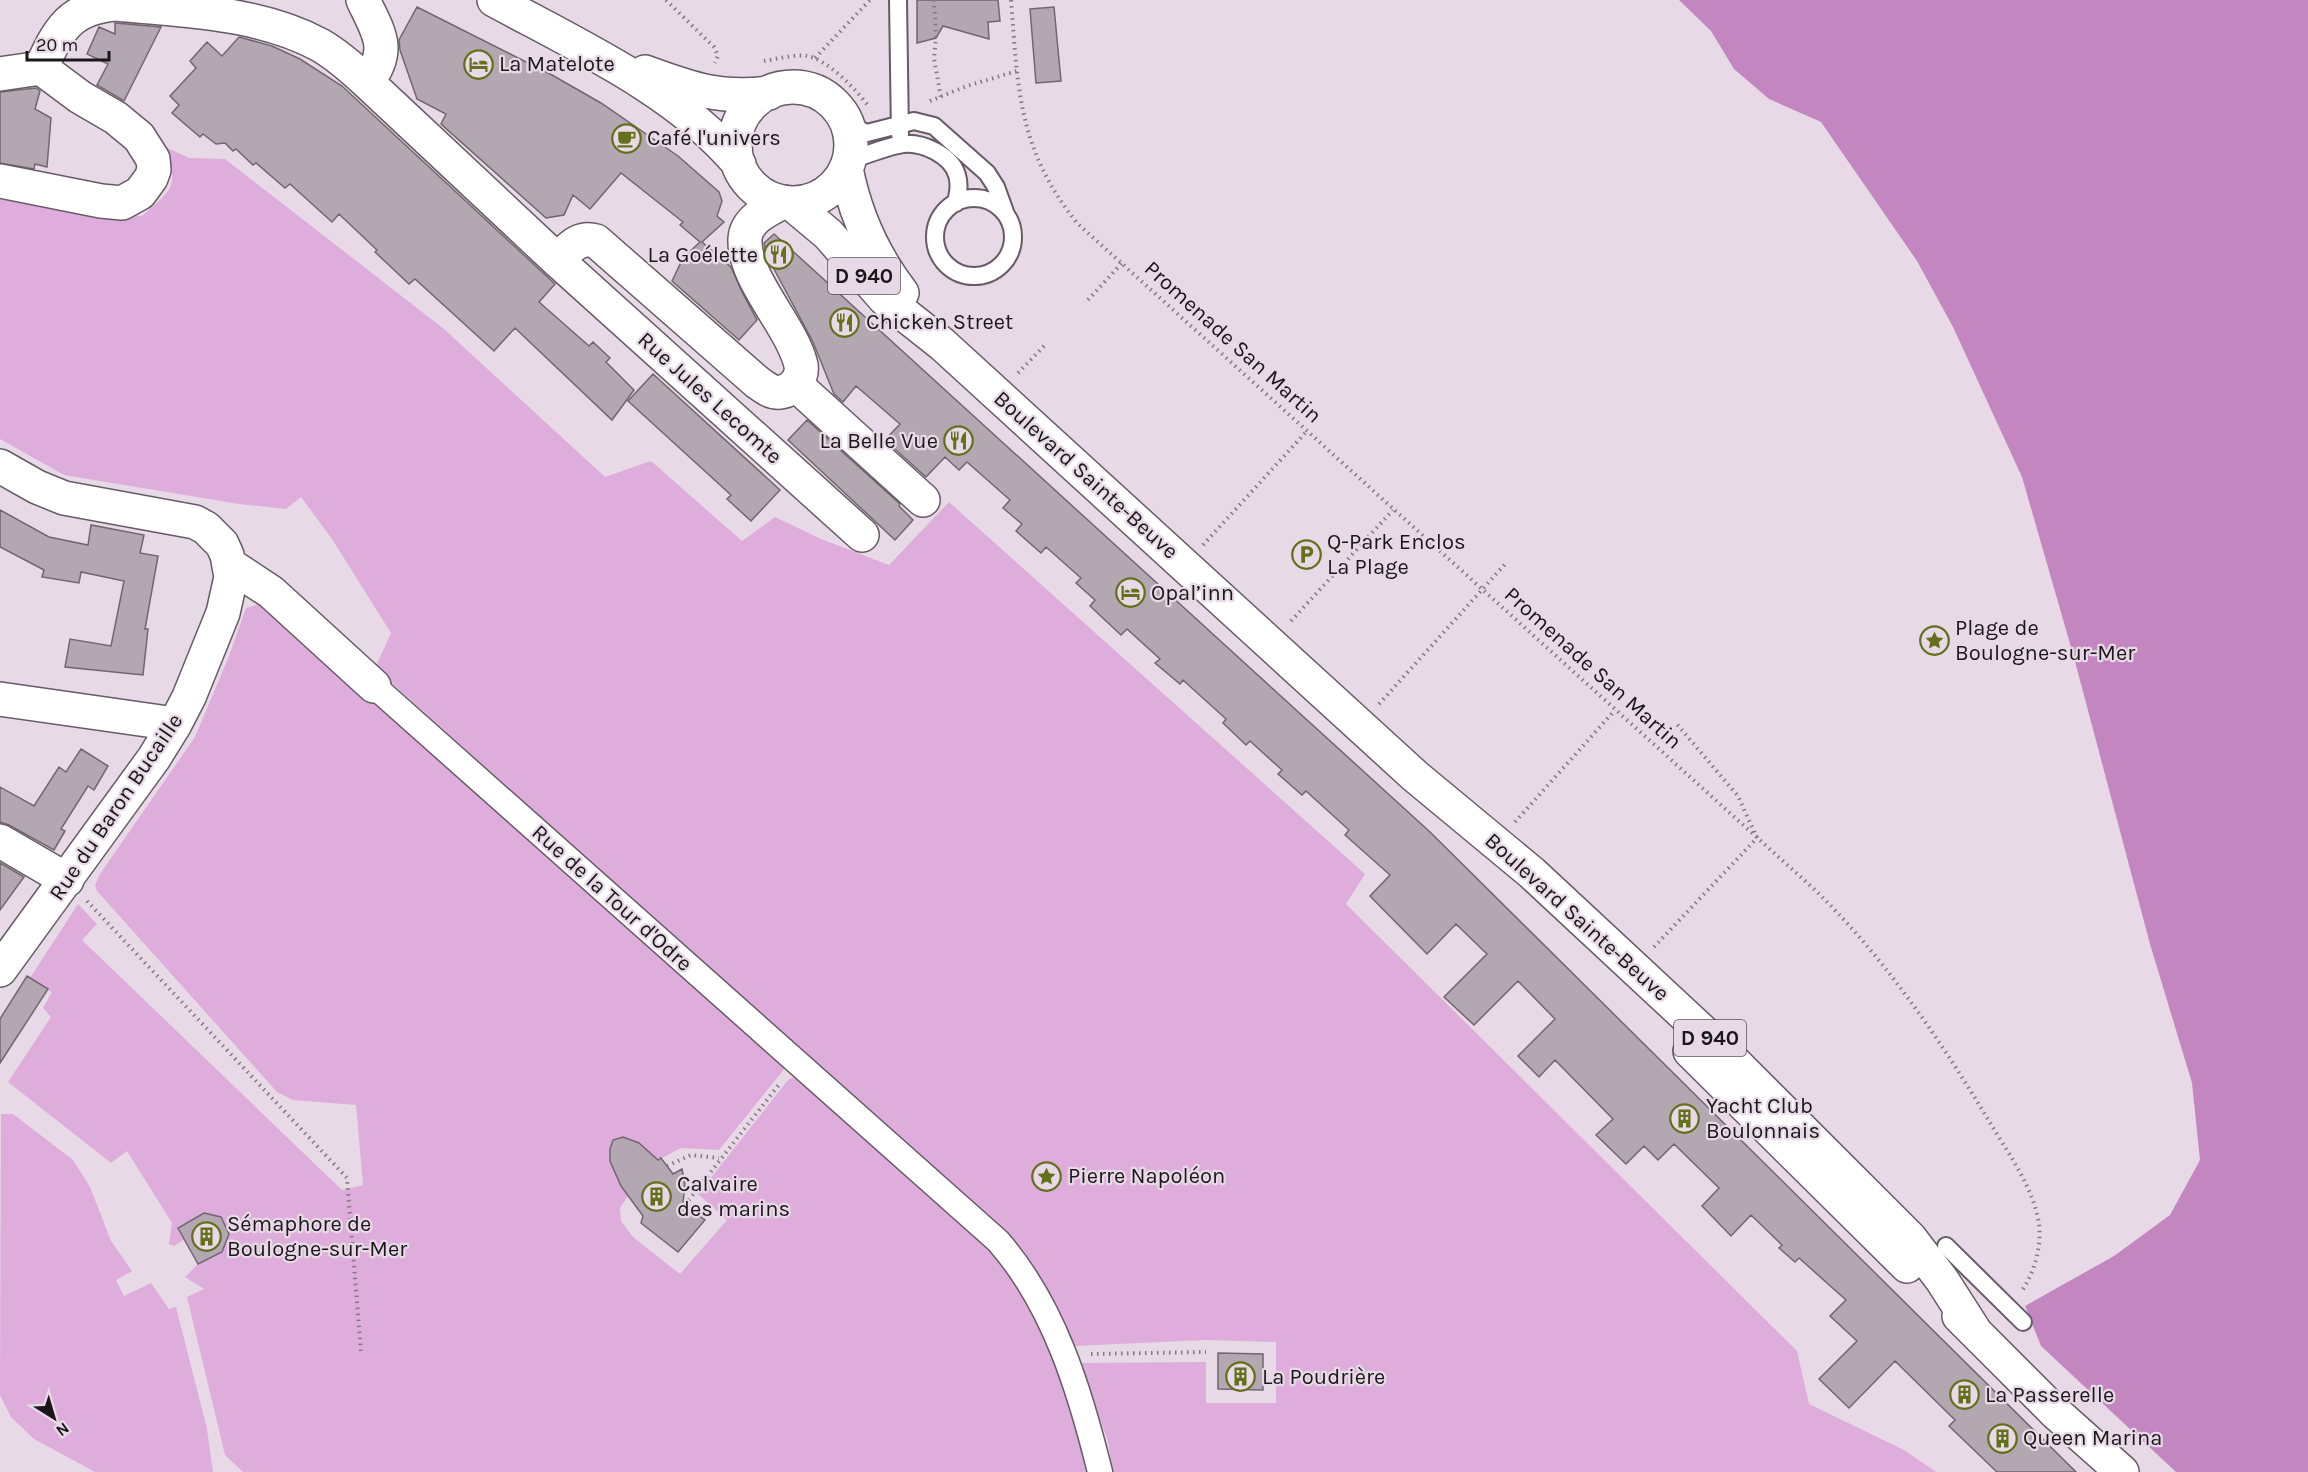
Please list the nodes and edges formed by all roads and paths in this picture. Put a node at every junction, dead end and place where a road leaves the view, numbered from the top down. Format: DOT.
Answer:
graph roads {
  1 [pos="363,0"];
  2 [pos="494,0"];
  3 [pos="666,0"];
  4 [pos="870,0"];
  5 [pos="898,0"];
  6 [pos="934,0"];
  7 [pos="1011,0"];
  8 [pos="597,56"];
  9 [pos="814,58"];
  10 [pos="706,61"];
  11 [pos="715,63"];
  12 [pos="722,64"];
  13 [pos="41,68"];
  14 [pos="1017,71"];
  15 [pos="0,74"];
  16 [pos="367,82"];
  17 [pos="967,86"];
  18 [pos="769,93"];
  19 [pos="941,98"];
  20 [pos="842,115"];
  21 [pos="899,124"];
  22 [pos="900,145"];
  23 [pos="739,164"];
  24 [pos="847,165"];
  25 [pos="0,181"];
  26 [pos="956,202"];
  27 [pos="787,203"];
  28 [pos="1005,212"];
  29 [pos="557,260"];
  30 [pos="1122,263"];
  31 [pos="1088,300"];
  32 [pos="942,344"];
  33 [pos="1045,345"];
  34 [pos="1018,374"];
  35 [pos="795,384"];
  36 [pos="1307,431"];
  37 [pos="0,466"];
  38 [pos="923,500"];
  39 [pos="1393,510"];
  40 [pos="862,535"];
  41 [pos="1507,562"];
  42 [pos="1184,565"];
  43 [pos="230,566"];
  44 [pos="1481,590"];
  45 [pos="1270,644"];
  46 [pos="374,686"];
  47 [pos="0,699"];
  48 [pos="1615,710"];
  49 [pos="1373,711"];
  50 [pos="1675,722"];
  51 [pos="175,724"];
  52 [pos="1512,825"];
  53 [pos="1757,838"];
  54 [pos="0,841"];
  55 [pos="67,880"];
  56 [pos="1650,951"];
  57 [pos="0,970"];
  58 [pos="797,1062"];
  59 [pos="720,1158"];
  60 [pos="667,1166"];
  61 [pos="684,1205"];
  62 [pos="1946,1245"];
  63 [pos="2017,1297"];
  64 [pos="2023,1322"];
  65 [pos="361,1352"];
  66 [pos="1206,1352"];
  67 [pos="1064,1355"];
  68 [pos="1100,1472"];
  69 [pos="2122,1472"];
  1 -- 16 [label="street"];
  2 -- 8 [label="street"];
  3 -- 11 [label="path"];
  4 -- 9 [label="path"];
  5 -- 21 [label="lane"];
  6 -- 19 [label="path"];
  7 -- 14 [label="path, Promenade San Martin"];
  8 -- 18 [label="street"];
  8 -- 23 [label="street"];
  10 -- 11 [label="path"];
  11 -- 12 [label="path"];
  13 -- 15 [label="street"];
  13 -- 16 [label="street, Rue Jules Lecomte"];
  13 -- 25 [label="street"];
  14 -- 17 [label="path"];
  14 -- 30 [label="path, Promenade San Martin"];
  16 -- 29 [label="street, Rue Jules Lecomte"];
  18 -- 20 [label="street"];
  18 -- 23 [label="street"];
  20 -- 21 [label="lane"];
  20 -- 24 [label="street"];
  21 -- 22 [label="lane"];
  21 -- 28 [label="lane"];
  22 -- 24 [label="lane"];
  22 -- 26 [label="lane"];
  23 -- 27 [label="street"];
  24 -- 27 [label="street"];
  24 -- 32 [label="street, Boulevard Sainte-Beuve / D 940"];
  26 -- 28 [label="lane"];
  26 -- 28 [label="lane"];
  27 -- 32 [label="street, Boulevard Sainte-Beuve / D 940"];
  27 -- 35 [label="street"];
  29 -- 35 [label="street, Rue Jules Lecomte"];
  29 -- 40 [label="street, Rue Jules Lecomte"];
  30 -- 31 [label="path"];
  30 -- 36 [label="path, Promenade San Martin"];
  32 -- 42 [label="street, Boulevard Sainte-Beuve / D 940"];
  33 -- 34 [label="path"];
  35 -- 38 [label="street"];
  36 -- 39 [label="path, Promenade San Martin"];
  36 -- 42 [label="path"];
  37 -- 43 [label="street"];
  39 -- 44 [label="path, Promenade San Martin"];
  39 -- 45 [label="path"];
  41 -- 44 [label="path"];
  42 -- 45 [label="street, Boulevard Sainte-Beuve / D 940"];
  43 -- 46 [label="street, Rue de la Tour d'Odre"];
  43 -- 51 [label="street, Rue du Baron Bucaille"];
  44 -- 48 [label="path, Promenade San Martin"];
  44 -- 49 [label="path"];
  45 -- 69 [label="street, Boulevard Sainte-Beuve / D 940"];
  46 -- 58 [label="street, Rue de la Tour d'Odre"];
  47 -- 51 [label="street"];
  48 -- 52 [label="path"];
  48 -- 53 [label="path, Promenade San Martin"];
  50 -- 53 [label="path"];
  51 -- 55 [label="street, Rue du Baron Bucaille"];
  53 -- 56 [label="path"];
  53 -- 63 [label="path, Promenade San Martin"];
  54 -- 55 [label="street"];
  55 -- 57 [label="street, Rue du Baron Bucaille"];
  55 -- 65 [label="path"];
  58 -- 59 [label="path"];
  58 -- 67 [label="street, Rue de la Tour d'Odre"];
  59 -- 60 [label="path"];
  59 -- 61 [label="path"];
  62 -- 64 [label="lane"];
  66 -- 67 [label="path"];
  67 -- 68 [label="street, Rue de la Tour d'Odre"];
}
